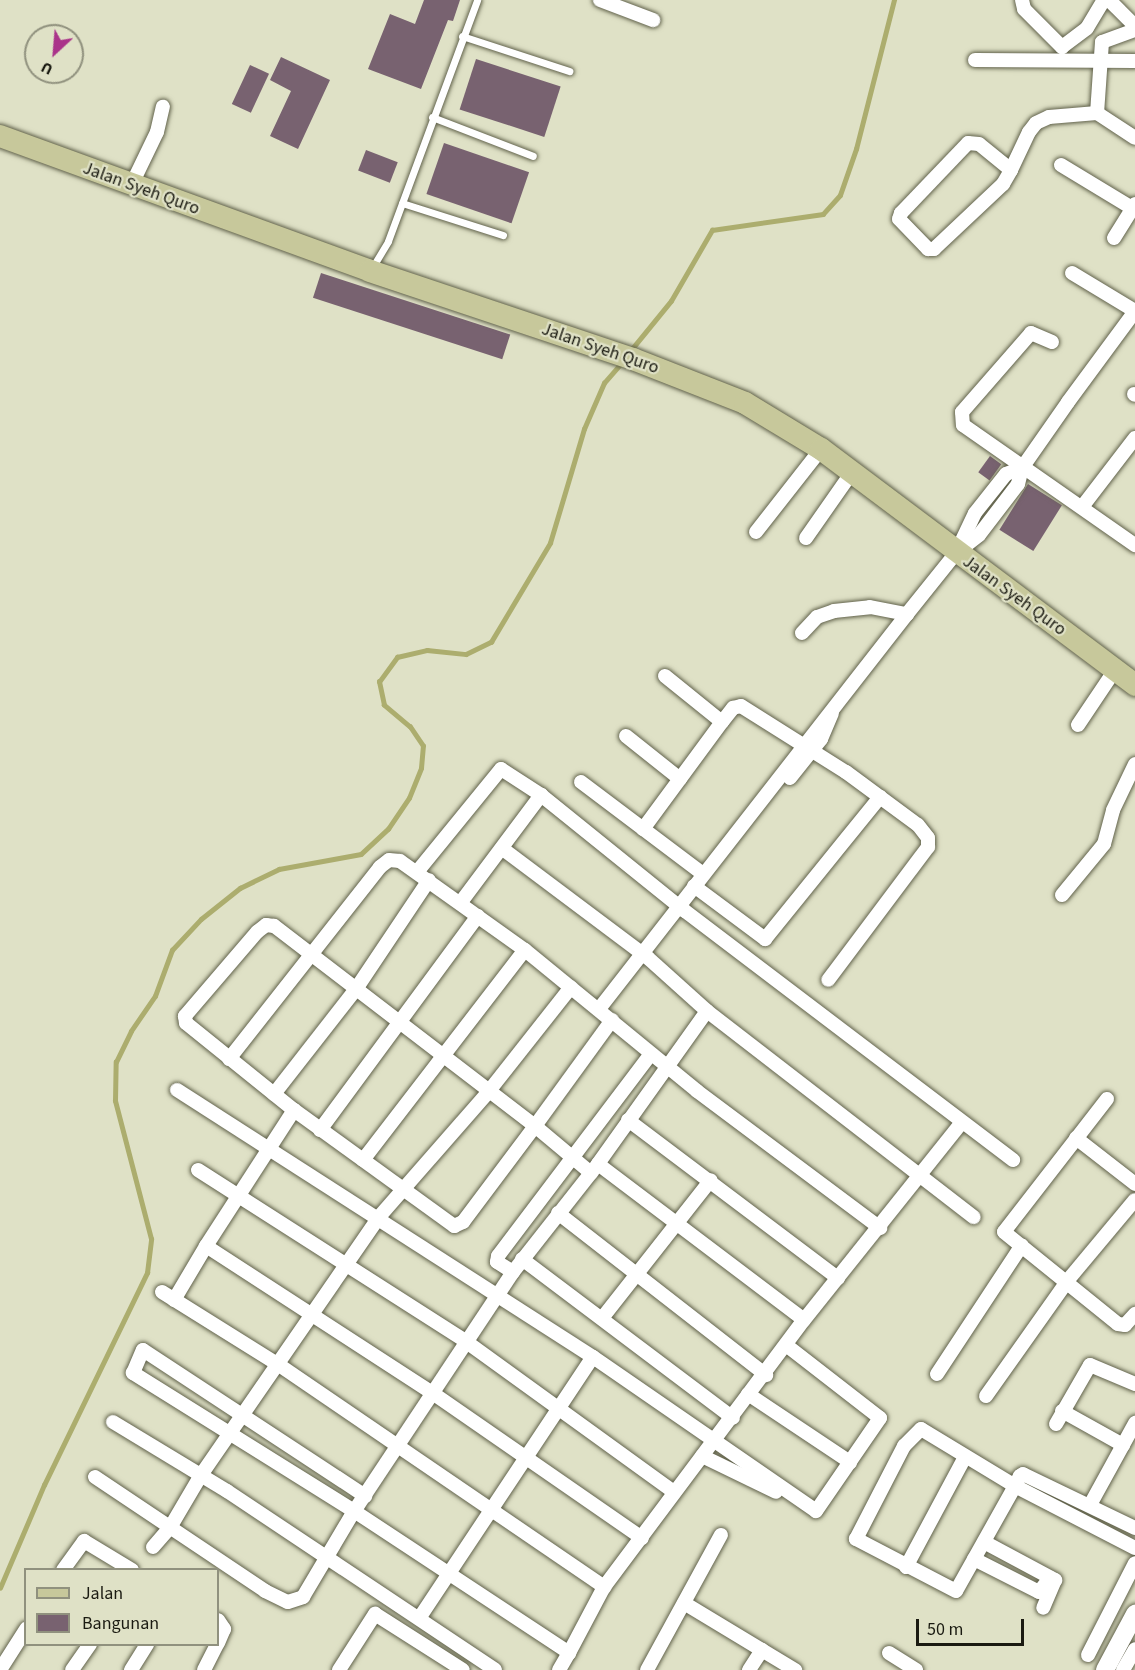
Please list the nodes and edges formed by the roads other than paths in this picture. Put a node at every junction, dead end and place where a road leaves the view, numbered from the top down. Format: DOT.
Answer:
graph roads {
  1 [pos="477,0"];
  2 [pos="600,0"];
  3 [pos="1022,0"];
  4 [pos="1106,0"];
  5 [pos="653,20"];
  6 [pos="1087,28"];
  7 [pos="1135,28"];
  8 [pos="462,36"];
  9 [pos="1102,42"];
  10 [pos="975,60"];
  11 [pos="1100,60"];
  12 [pos="1135,61"];
  13 [pos="569,71"];
  14 [pos="163,107"];
  15 [pos="1097,113"];
  16 [pos="432,117"];
  17 [pos="0,136"];
  18 [pos="1135,138"];
  19 [pos="533,156"];
  20 [pos="1061,165"];
  21 [pos="1011,170"];
  22 [pos="131,186"];
  23 [pos="402,203"];
  24 [pos="1133,206"];
  25 [pos="503,235"];
  26 [pos="1114,238"];
  27 [pos="370,271"];
  28 [pos="1072,273"];
  29 [pos="1135,311"];
  30 [pos="1052,342"];
  31 [pos="1135,438"];
  32 [pos="821,449"];
  33 [pos="1022,468"];
  34 [pos="852,472"];
  35 [pos="1082,507"];
  36 [pos="756,532"];
  37 [pos="806,538"];
  38 [pos="1135,545"];
  39 [pos="956,553"];
  40 [pos="907,614"];
  41 [pos="802,633"];
  42 [pos="1115,670"];
  43 [pos="665,676"];
  44 [pos="1135,685"];
  45 [pos="722,722"];
  46 [pos="1078,725"];
  47 [pos="626,736"];
  48 [pos="808,748"];
  49 [pos="1135,764"];
  50 [pos="680,779"];
  51 [pos="581,782"];
  52 [pos="541,795"];
  53 [pos="880,797"];
  54 [pos="643,829"];
  55 [pos="503,849"];
  56 [pos="417,872"];
  57 [pos="703,874"];
  58 [pos="429,880"];
  59 [pos="697,888"];
  60 [pos="1062,895"];
  61 [pos="461,902"];
  62 [pos="682,908"];
  63 [pos="478,916"];
  64 [pos="525,950"];
  65 [pos="312,955"];
  66 [pos="645,956"];
  67 [pos="828,980"];
  68 [pos="571,987"];
  69 [pos="356,989"];
  70 [pos="707,1011"];
  71 [pos="605,1014"];
  72 [pos="400,1023"];
  73 [pos="651,1054"];
  74 [pos="445,1057"];
  75 [pos="229,1059"];
  76 [pos="664,1066"];
  77 [pos="177,1090"];
  78 [pos="489,1091"];
  79 [pos="274,1094"];
  80 [pos="1107,1100"];
  81 [pos="294,1110"];
  82 [pos="627,1119"];
  83 [pos="961,1123"];
  84 [pos="535,1126"];
  85 [pos="320,1130"];
  86 [pos="1076,1138"];
  87 [pos="270,1147"];
  88 [pos="574,1157"];
  89 [pos="363,1160"];
  90 [pos="1013,1160"];
  91 [pos="594,1168"];
  92 [pos="198,1170"];
  93 [pos="919,1176"];
  94 [pos="711,1180"];
  95 [pos="1135,1184"];
  96 [pos="405,1189"];
  97 [pos="236,1196"];
  98 [pos="1135,1200"];
  99 [pos="558,1213"];
  100 [pos="378,1218"];
  101 [pos="974,1218"];
  102 [pos="674,1223"];
  103 [pos="880,1228"];
  104 [pos="1022,1245"];
  105 [pos="206,1246"];
  106 [pos="522,1259"];
  107 [pos="347,1265"];
  108 [pos="513,1272"];
  109 [pos="635,1275"];
  110 [pos="838,1278"];
  111 [pos="1068,1280"];
  112 [pos="162,1292"];
  113 [pos="497,1296"];
  114 [pos="174,1300"];
  115 [pos="1135,1314"];
  116 [pos="311,1317"];
  117 [pos="603,1317"];
  118 [pos="804,1320"];
  119 [pos="468,1342"];
  120 [pos="786,1345"];
  121 [pos="593,1357"];
  122 [pos="279,1365"];
  123 [pos="937,1374"];
  124 [pos="766,1375"];
  125 [pos="1135,1384"];
  126 [pos="434,1394"];
  127 [pos="748,1394"];
  128 [pos="986,1396"];
  129 [pos="559,1406"];
  130 [pos="245,1415"];
  131 [pos="733,1418"];
  132 [pos="113,1422"];
  133 [pos="1135,1423"];
  134 [pos="232,1432"];
  135 [pos="714,1440"];
  136 [pos="1123,1445"];
  137 [pos="399,1446"];
  138 [pos="702,1456"];
  139 [pos="965,1457"];
  140 [pos="524,1459"];
  141 [pos="850,1462"];
  142 [pos="201,1475"];
  143 [pos="95,1477"];
  144 [pos="1015,1486"];
  145 [pos="674,1492"];
  146 [pos="365,1496"];
  147 [pos="1090,1505"];
  148 [pos="354,1511"];
  149 [pos="492,1511"];
  150 [pos="816,1511"];
  151 [pos="171,1526"];
  152 [pos="1135,1528"];
  153 [pos="721,1535"];
  154 [pos="642,1538"];
  155 [pos="984,1542"];
  156 [pos="153,1546"];
  157 [pos="1135,1548"];
  158 [pos="327,1556"];
  159 [pos="974,1559"];
  160 [pos="1135,1563"];
  161 [pos="906,1567"];
  162 [pos="64,1568"];
  163 [pos="130,1568"];
  164 [pos="451,1575"];
  165 [pos="1051,1576"];
  166 [pos="604,1587"];
  167 [pos="684,1603"];
  168 [pos="1043,1608"];
  169 [pos="1135,1614"];
  170 [pos="420,1617"];
  171 [pos="219,1622"];
  172 [pos="24,1632"];
  173 [pos="219,1640"];
  174 [pos="89,1646"];
  175 [pos="146,1646"];
  176 [pos="216,1646"];
  177 [pos="1135,1649"];
  178 [pos="762,1650"];
  179 [pos="569,1653"];
  180 [pos="889,1653"];
  181 [pos="1088,1655"];
  182 [pos="778,1665"];
  183 [pos="342,1666"];
  184 [pos="0,1670"];
  185 [pos="72,1670"];
  186 [pos="131,1670"];
  187 [pos="204,1670"];
  188 [pos="357,1670"];
  189 [pos="463,1670"];
  190 [pos="495,1670"];
  191 [pos="558,1670"];
  192 [pos="646,1670"];
  193 [pos="748,1670"];
  194 [pos="795,1670"];
  195 [pos="916,1670"];
  196 [pos="1105,1670"];
  197 [pos="1124,1670"];
  1 -- 8 [label="lane"];
  2 -- 5 [label="street"];
  3 -- 6 [label="street"];
  4 -- 6 [label="street"];
  4 -- 7 [label="street"];
  6 -- 9 [label="street"];
  7 -- 9 [label="street"];
  8 -- 13 [label="lane"];
  8 -- 16 [label="lane"];
  9 -- 11 [label="street"];
  10 -- 11 [label="street"];
  11 -- 12 [label="street"];
  11 -- 15 [label="street"];
  14 -- 22 [label="street"];
  15 -- 18 [label="street"];
  15 -- 21 [label="street"];
  16 -- 19 [label="lane"];
  16 -- 23 [label="lane"];
  17 -- 22 [label="main road, Jalan Syeh Quro"];
  20 -- 24 [label="street"];
  21 -- 21 [label="street"];
  22 -- 27 [label="main road, Jalan Syeh Quro"];
  23 -- 25 [label="lane"];
  23 -- 27 [label="lane"];
  24 -- 26 [label="street"];
  27 -- 32 [label="main road, Jalan Syeh Quro"];
  28 -- 29 [label="street"];
  29 -- 33 [label="street"];
  30 -- 33 [label="street"];
  31 -- 35 [label="street"];
  32 -- 34 [label="main road, Jalan Syeh Quro"];
  32 -- 36 [label="street"];
  33 -- 35 [label="street"];
  33 -- 39 [label="street"];
  34 -- 37 [label="street"];
  34 -- 39 [label="main road, Jalan Syeh Quro"];
  35 -- 38 [label="street"];
  39 -- 40 [label="street"];
  39 -- 42 [label="main road, Jalan Syeh Quro"];
  40 -- 41 [label="street"];
  40 -- 48 [label="street"];
  42 -- 44 [label="main road, Jalan Syeh Quro"];
  42 -- 46 [label="street"];
  43 -- 45 [label="street"];
  45 -- 48 [label="street"];
  45 -- 50 [label="street"];
  47 -- 50 [label="street"];
  48 -- 53 [label="street"];
  48 -- 57 [label="street"];
  48 -- 59 [label="street"];
  49 -- 60 [label="street"];
  50 -- 54 [label="street"];
  51 -- 54 [label="street"];
  52 -- 55 [label="street"];
  52 -- 56 [label="street"];
  52 -- 62 [label="street"];
  53 -- 59 [label="street"];
  53 -- 67 [label="street"];
  54 -- 57 [label="street"];
  55 -- 61 [label="street"];
  55 -- 66 [label="street"];
  56 -- 58 [label="street"];
  56 -- 65 [label="street"];
  57 -- 59 [label="street"];
  58 -- 61 [label="street"];
  58 -- 69 [label="street"];
  59 -- 62 [label="street"];
  61 -- 63 [label="street"];
  62 -- 66 [label="street"];
  62 -- 83 [label="street"];
  63 -- 64 [label="street"];
  63 -- 72 [label="street"];
  64 -- 68 [label="street"];
  64 -- 74 [label="street"];
  65 -- 69 [label="street"];
  65 -- 75 [label="street"];
  65 -- 75 [label="street"];
  66 -- 70 [label="street"];
  66 -- 71 [label="street"];
  68 -- 71 [label="street"];
  68 -- 78 [label="street"];
  69 -- 72 [label="street"];
  69 -- 79 [label="street"];
  70 -- 76 [label="street"];
  70 -- 93 [label="street"];
  71 -- 73 [label="street"];
  71 -- 84 [label="street"];
  72 -- 74 [label="street"];
  72 -- 85 [label="street"];
  73 -- 76 [label="street"];
  73 -- 88 [label="street"];
  74 -- 78 [label="street"];
  74 -- 89 [label="street"];
  75 -- 79 [label="street"];
  76 -- 82 [label="street"];
  76 -- 103 [label="street"];
  77 -- 87 [label="street"];
  78 -- 84 [label="street"];
  78 -- 96 [label="street"];
  79 -- 81 [label="street"];
  80 -- 86 [label="street"];
  81 -- 85 [label="street"];
  81 -- 87 [label="street"];
  82 -- 91 [label="street"];
  82 -- 94 [label="street"];
  83 -- 90 [label="street"];
  83 -- 93 [label="street"];
  84 -- 88 [label="street"];
  84 -- 96 [label="street"];
  85 -- 89 [label="street"];
  86 -- 95 [label="street"];
  86 -- 104 [label="street"];
  87 -- 97 [label="street"];
  87 -- 100 [label="street"];
  88 -- 91 [label="street"];
  88 -- 108 [label="street"];
  89 -- 96 [label="street"];
  91 -- 99 [label="street"];
  91 -- 102 [label="street"];
  92 -- 97 [label="street"];
  93 -- 101 [label="street"];
  93 -- 103 [label="street"];
  94 -- 102 [label="street"];
  94 -- 110 [label="street"];
  96 -- 100 [label="street"];
  97 -- 105 [label="street"];
  97 -- 107 [label="street"];
  98 -- 111 [label="street"];
  99 -- 106 [label="street"];
  99 -- 109 [label="street"];
  100 -- 107 [label="street"];
  100 -- 113 [label="street"];
  102 -- 109 [label="street"];
  102 -- 118 [label="street"];
  103 -- 110 [label="street"];
  104 -- 111 [label="street"];
  104 -- 123 [label="street"];
  105 -- 114 [label="street"];
  105 -- 116 [label="street"];
  106 -- 108 [label="street"];
  106 -- 117 [label="street"];
  107 -- 116 [label="street"];
  107 -- 119 [label="street"];
  108 -- 113 [label="street"];
  109 -- 117 [label="street"];
  109 -- 124 [label="street"];
  110 -- 118 [label="street"];
  111 -- 115 [label="street"];
  111 -- 128 [label="street"];
  112 -- 114 [label="street"];
  113 -- 119 [label="street"];
  113 -- 121 [label="street"];
  114 -- 122 [label="street"];
  116 -- 122 [label="street"];
  116 -- 126 [label="street"];
  117 -- 131 [label="street"];
  118 -- 120 [label="street"];
  119 -- 126 [label="street"];
  119 -- 129 [label="street"];
  120 -- 124 [label="street"];
  120 -- 141 [label="street"];
  121 -- 129 [label="street"];
  121 -- 135 [label="street"];
  122 -- 130 [label="street"];
  122 -- 137 [label="street"];
  124 -- 127 [label="street"];
  125 -- 136 [label="street"];
  126 -- 137 [label="street"];
  126 -- 140 [label="street"];
  127 -- 131 [label="street"];
  127 -- 141 [label="street"];
  129 -- 140 [label="street"];
  129 -- 145 [label="street"];
  130 -- 134 [label="street"];
  130 -- 134 [label="street"];
  130 -- 146 [label="street"];
  131 -- 135 [label="street"];
  132 -- 142 [label="street"];
  133 -- 136 [label="street"];
  134 -- 142 [label="street"];
  134 -- 148 [label="street"];
  135 -- 138 [label="street"];
  135 -- 150 [label="street"];
  136 -- 147 [label="street"];
  137 -- 146 [label="street"];
  137 -- 149 [label="street"];
  138 -- 145 [label="street"];
  138 -- 150 [label="street"];
  139 -- 144 [label="street"];
  139 -- 161 [label="street"];
  139 -- 161 [label="street"];
  140 -- 149 [label="street"];
  140 -- 154 [label="street"];
  141 -- 150 [label="street"];
  142 -- 151 [label="street"];
  142 -- 158 [label="street"];
  143 -- 151 [label="street"];
  144 -- 147 [label="street"];
  144 -- 155 [label="street"];
  144 -- 157 [label="street"];
  145 -- 154 [label="street"];
  146 -- 148 [label="street"];
  147 -- 152 [label="street"];
  148 -- 158 [label="street"];
  148 -- 164 [label="street"];
  149 -- 164 [label="street"];
  149 -- 166 [label="street"];
  151 -- 156 [label="street"];
  151 -- 158 [label="street"];
  153 -- 167 [label="street"];
  154 -- 166 [label="street"];
  155 -- 159 [label="street"];
  155 -- 165 [label="street"];
  158 -- 170 [label="street"];
  159 -- 161 [label="street"];
  159 -- 165 [label="street"];
  160 -- 181 [label="street"];
  162 -- 163 [label="street"];
  164 -- 170 [label="street"];
  164 -- 179 [label="street"];
  165 -- 168 [label="street"];
  166 -- 179 [label="street"];
  167 -- 178 [label="street"];
  167 -- 192 [label="street"];
  169 -- 196 [label="street"];
  170 -- 190 [label="street"];
  171 -- 173 [label="street"];
  172 -- 184 [label="street"];
  174 -- 185 [label="street"];
  175 -- 186 [label="street"];
  176 -- 187 [label="street"];
  177 -- 197 [label="street"];
  178 -- 182 [label="street"];
  178 -- 193 [label="street"];
  179 -- 191 [label="street"];
  180 -- 195 [label="street"];
  182 -- 194 [label="street"];
  183 -- 188 [label="street"];
  183 -- 189 [label="street"];
}
